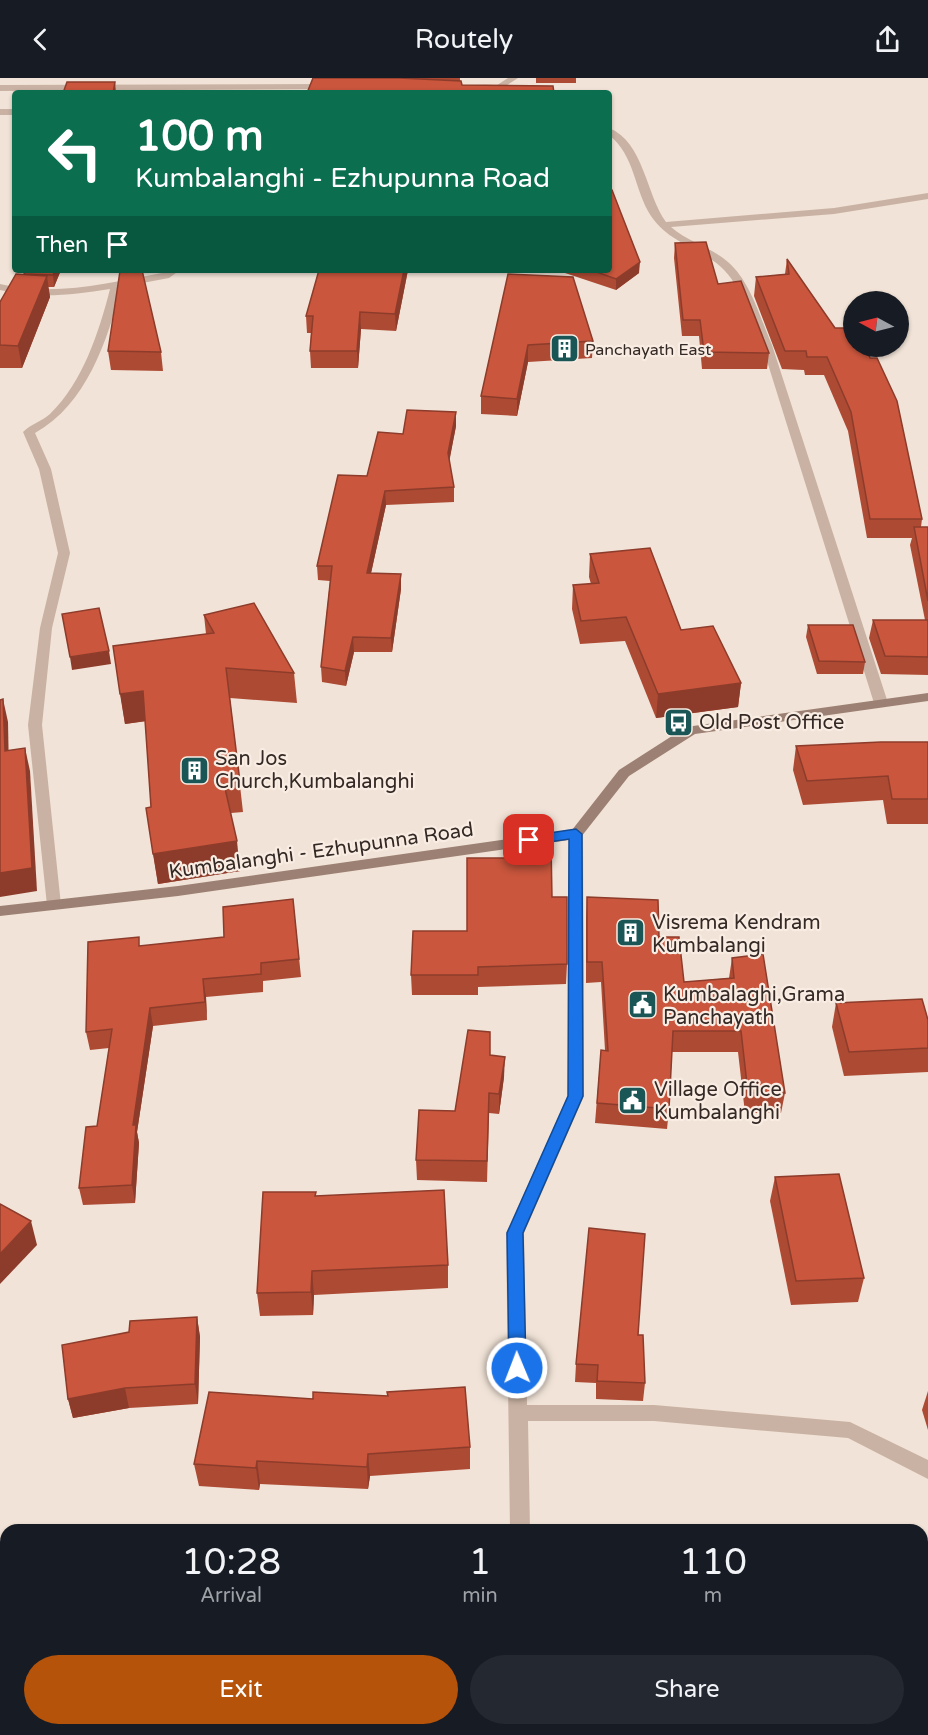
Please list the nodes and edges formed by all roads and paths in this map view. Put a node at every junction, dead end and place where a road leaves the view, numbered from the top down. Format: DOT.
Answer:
graph roads {
  1 [pos="514,78"];
  2 [pos="339,86"];
  3 [pos="0,88"];
  4 [pos="493,90"];
  5 [pos="612,133"];
  6 [pos="928,196"];
  7 [pos="663,225"];
  8 [pos="170,273"];
  9 [pos="117,285"];
  10 [pos="0,287"];
  11 [pos="928,697"];
  12 [pos="881,703"];
  13 [pos="576,834"];
  14 [pos="54,905"];
  15 [pos="0,911"];
  16 [pos="518,1413"];
  17 [pos="928,1470"];
  18 [pos="520,1524"];
  1 -- 4 [label="street"];
  2 -- 3 [label="street"];
  5 -- 7 [label="street"];
  6 -- 7 [label="street"];
  7 -- 12 [label="street"];
  8 -- 9 [label="street"];
  9 -- 10 [label="street"];
  9 -- 14 [label="street"];
  11 -- 12 [label="main road"];
  12 -- 13 [label="main road"];
  13 -- 14 [label="main road, Kumbalanghi - Ezhupunna Road"];
  13 -- 16 [label="street"];
  14 -- 15 [label="main road, Kumbalanghi - Ezhupunna Road"];
  16 -- 17 [label="street"];
  16 -- 18 [label="street"];
}
